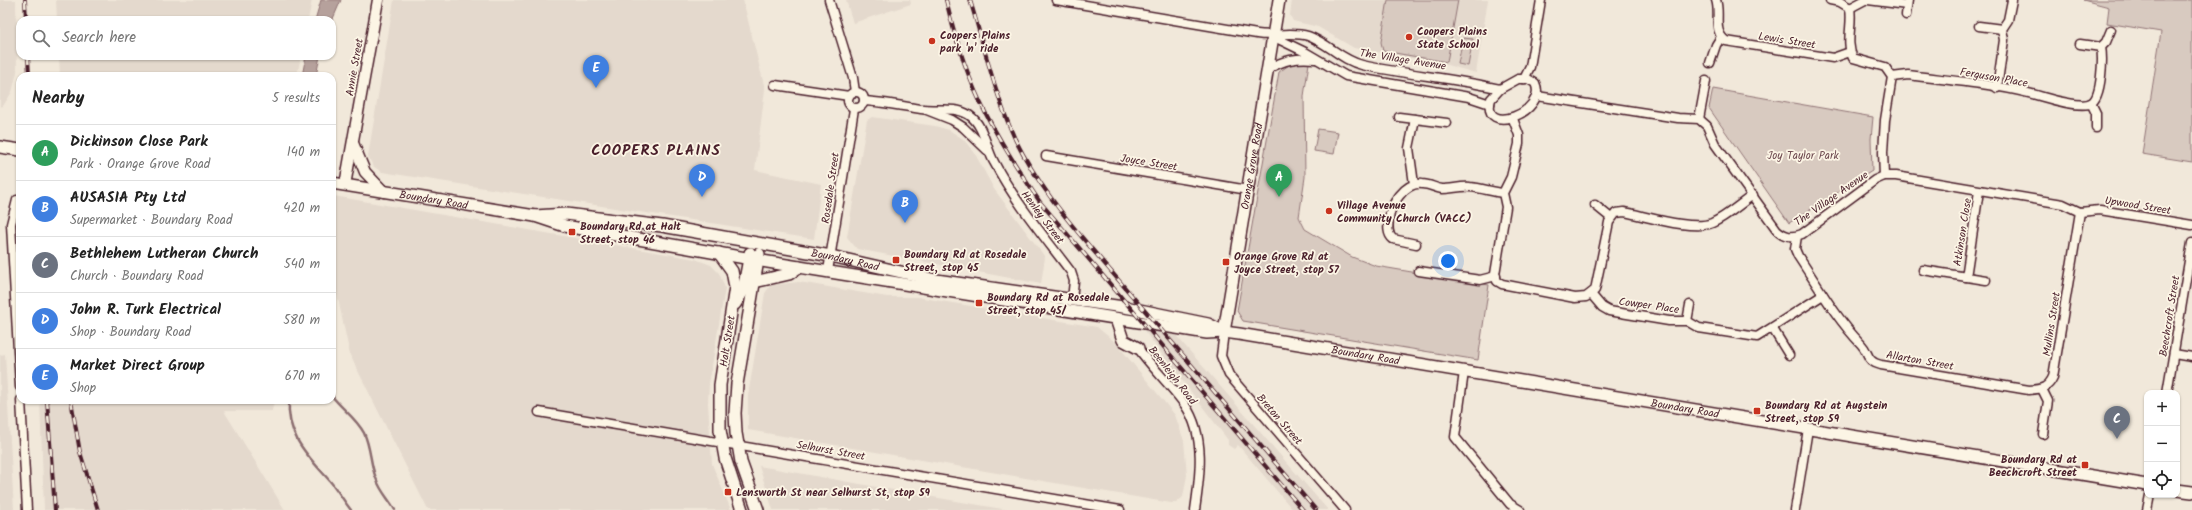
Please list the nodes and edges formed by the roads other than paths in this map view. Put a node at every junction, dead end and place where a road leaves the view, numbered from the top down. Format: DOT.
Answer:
graph roads {
  1 [pos="378,0"];
  2 [pos="829,0"];
  3 [pos="1056,0"];
  4 [pos="1279,0"];
  5 [pos="1541,0"];
  6 [pos="1716,0"];
  7 [pos="1830,0"];
  8 [pos="1866,0"];
  9 [pos="2012,0"];
  10 [pos="1908,2"];
  11 [pos="1850,8"];
  12 [pos="1906,15"];
  13 [pos="1979,26"];
  14 [pos="2002,29"];
  15 [pos="2110,30"];
  16 [pos="1274,36"];
  17 [pos="1721,37"];
  18 [pos="2080,44"];
  19 [pos="2101,47"];
  20 [pos="1850,52"];
  21 [pos="1316,59"];
  22 [pos="1710,63"];
  23 [pos="1268,69"];
  24 [pos="1892,77"];
  25 [pos="1524,79"];
  26 [pos="1706,81"];
  27 [pos="775,85"];
  28 [pos="1997,88"];
  29 [pos="1500,89"];
  30 [pos="852,94"];
  31 [pos="1537,96"];
  32 [pos="864,101"];
  33 [pos="2091,103"];
  34 [pos="1490,104"];
  35 [pos="854,109"];
  36 [pos="924,109"];
  37 [pos="1399,117"];
  38 [pos="1415,119"];
  39 [pos="1513,119"];
  40 [pos="1699,119"];
  41 [pos="1447,123"];
  42 [pos="2096,128"];
  43 [pos="353,143"];
  44 [pos="0,147"];
  45 [pos="16,149"];
  46 [pos="987,150"];
  47 [pos="1046,156"];
  48 [pos="1884,176"];
  49 [pos="336,184"];
  50 [pos="1414,184"];
  51 [pos="345,186"];
  52 [pos="1248,190"];
  53 [pos="1979,191"];
  54 [pos="384,192"];
  55 [pos="1503,192"];
  56 [pos="1753,195"];
  57 [pos="16,204"];
  58 [pos="1594,205"];
  59 [pos="2080,212"];
  60 [pos="535,216"];
  61 [pos="1611,218"];
  62 [pos="2192,226"];
  63 [pos="1797,236"];
  64 [pos="2192,243"];
  65 [pos="756,244"];
  66 [pos="1416,244"];
  67 [pos="719,253"];
  68 [pos="830,256"];
  69 [pos="753,259"];
  70 [pos="799,267"];
  71 [pos="1923,270"];
  72 [pos="828,271"];
  73 [pos="1419,271"];
  74 [pos="1496,276"];
  75 [pos="1966,277"];
  76 [pos="1986,280"];
  77 [pos="754,282"];
  78 [pos="1591,294"];
  79 [pos="1823,295"];
  80 [pos="1072,299"];
  81 [pos="1690,305"];
  82 [pos="732,308"];
  83 [pos="16,315"];
  84 [pos="1116,319"];
  85 [pos="1687,321"];
  86 [pos="1773,329"];
  87 [pos="1224,332"];
  88 [pos="1138,348"];
  89 [pos="2174,354"];
  90 [pos="1789,355"];
  91 [pos="2192,357"];
  92 [pos="1464,372"];
  93 [pos="2042,389"];
  94 [pos="2168,390"];
  95 [pos="21,404"];
  96 [pos="538,412"];
  97 [pos="1808,428"];
  98 [pos="2043,434"];
  99 [pos="721,443"];
  100 [pos="738,446"];
  101 [pos="2144,484"];
  102 [pos="2180,490"];
  103 [pos="2192,492"];
  104 [pos="2149,498"];
  105 [pos="27,510"];
  106 [pos="742,510"];
  107 [pos="758,510"];
  108 [pos="1120,510"];
  109 [pos="1195,510"];
  110 [pos="1345,510"];
  111 [pos="1520,510"];
  112 [pos="1795,510"];
  113 [pos="2147,510"];
  1 -- 43 [label="street, Annie Street"];
  2 -- 30 [label="street"];
  3 -- 16 [label="street"];
  4 -- 16 [label="main road, Orange Grove Road"];
  5 -- 25 [label="street"];
  6 -- 17 [label="street"];
  7 -- 11 [label="street"];
  8 -- 10 [label="street"];
  8 -- 11 [label="street"];
  9 -- 14 [label="street"];
  10 -- 12 [label="street"];
  11 -- 20 [label="street"];
  13 -- 14 [label="street"];
  14 -- 28 [label="street"];
  15 -- 19 [label="street"];
  16 -- 21 [label="street"];
  16 -- 23 [label="main road, Orange Grove Road"];
  16 -- 29 [label="street, The Village Avenue"];
  17 -- 20 [label="street, Lewis Street"];
  17 -- 22 [label="street"];
  18 -- 19 [label="street"];
  19 -- 33 [label="street"];
  20 -- 24 [label="street"];
  21 -- 23 [label="street"];
  21 -- 34 [label="street"];
  23 -- 52 [label="main road, Orange Grove Road"];
  24 -- 28 [label="street, Ferguson Place"];
  24 -- 48 [label="street"];
  25 -- 29 [label="street"];
  25 -- 31 [label="street"];
  26 -- 40 [label="street"];
  27 -- 30 [label="street"];
  28 -- 33 [label="street, Ferguson Place"];
  29 -- 34 [label="street"];
  30 -- 32 [label="street"];
  30 -- 35 [label="street"];
  31 -- 39 [label="street"];
  31 -- 40 [label="street"];
  32 -- 35 [label="street"];
  32 -- 36 [label="street, Henley Street"];
  33 -- 42 [label="street"];
  34 -- 39 [label="street"];
  35 -- 68 [label="street, Rosedale Street"];
  36 -- 46 [label="street, Henley Street"];
  36 -- 46 [label="street, Henley Street"];
  37 -- 38 [label="street"];
  38 -- 41 [label="street"];
  38 -- 50 [label="street"];
  39 -- 55 [label="street"];
  40 -- 56 [label="street, The Village Avenue"];
  43 -- 51 [label="street, Annie Street"];
  43 -- 54 [label="street"];
  44 -- 45 [label="main road"];
  46 -- 80 [label="street, Henley Street"];
  47 -- 52 [label="street, Joyce Street"];
  48 -- 53 [label="street, The Village Avenue"];
  48 -- 63 [label="street, The Village Avenue"];
  49 -- 51 [label="main road, Boundary Road"];
  50 -- 55 [label="street"];
  50 -- 66 [label="street"];
  51 -- 54 [label="main road, Boundary Road"];
  52 -- 87 [label="main road, Orange Grove Road"];
  53 -- 59 [label="street, The Village Avenue"];
  53 -- 75 [label="street, Atkinson Close"];
  54 -- 60 [label="main road, Boundary Road"];
  55 -- 74 [label="street"];
  56 -- 61 [label="street"];
  56 -- 63 [label="street, The Village Avenue"];
  57 -- 83 [label="street"];
  58 -- 61 [label="street"];
  59 -- 62 [label="street, Upwood Street"];
  59 -- 93 [label="street, Mullins Street"];
  60 -- 65 [label="main road, Boundary Road"];
  60 -- 67 [label="main road, Boundary Road"];
  61 -- 78 [label="street"];
  63 -- 79 [label="street, Allarton Street"];
  64 -- 89 [label="street, Beechcroft Street"];
  65 -- 68 [label="main road, Boundary Road"];
  65 -- 69 [label="main road, Halt Street"];
  67 -- 69 [label="main road, Boundary Road"];
  67 -- 82 [label="main road"];
  68 -- 72 [label="street, Rosedale Street"];
  68 -- 80 [label="main road, Boundary Road"];
  69 -- 70 [label="main road, Boundary Road"];
  69 -- 77 [label="main road, Halt Street"];
  69 -- 82 [label="main road, Halt Street"];
  70 -- 72 [label="main road, Boundary Road"];
  70 -- 77 [label="main road"];
  71 -- 75 [label="street, Atkinson Close"];
  72 -- 84 [label="main road, Boundary Road"];
  73 -- 74 [label="street"];
  74 -- 78 [label="street"];
  75 -- 76 [label="street, Atkinson Close"];
  77 -- 100 [label="main road, Halt Street"];
  78 -- 85 [label="street, Cowper Place"];
  79 -- 86 [label="street, Cowper Place"];
  79 -- 93 [label="street, Allarton Street"];
  80 -- 87 [label="main road, Boundary Road"];
  81 -- 85 [label="street, Cowper Place"];
  82 -- 99 [label="main road, Halt Street"];
  84 -- 87 [label="main road, Boundary Road"];
  84 -- 88 [label="main road"];
  85 -- 86 [label="street, Cowper Place"];
  86 -- 90 [label="street"];
  87 -- 92 [label="main road, Boundary Road"];
  87 -- 110 [label="street, Breton Street"];
  88 -- 109 [label="street, Beenleigh Road"];
  89 -- 91 [label="street"];
  89 -- 94 [label="street, Beechcroft Street"];
  92 -- 97 [label="main road, Boundary Road"];
  92 -- 111 [label="street"];
  93 -- 98 [label="street"];
  95 -- 105 [label="street"];
  96 -- 99 [label="street, Selhurst Street"];
  97 -- 101 [label="main road, Boundary Road"];
  97 -- 112 [label="street"];
  99 -- 100 [label="street, Selhurst Street"];
  99 -- 106 [label="main road, Halt Street"];
  100 -- 107 [label="main road, Halt Street"];
  100 -- 108 [label="street, Selhurst Street"];
  102 -- 103 [label="main road"];
  104 -- 113 [label="street"];
}
